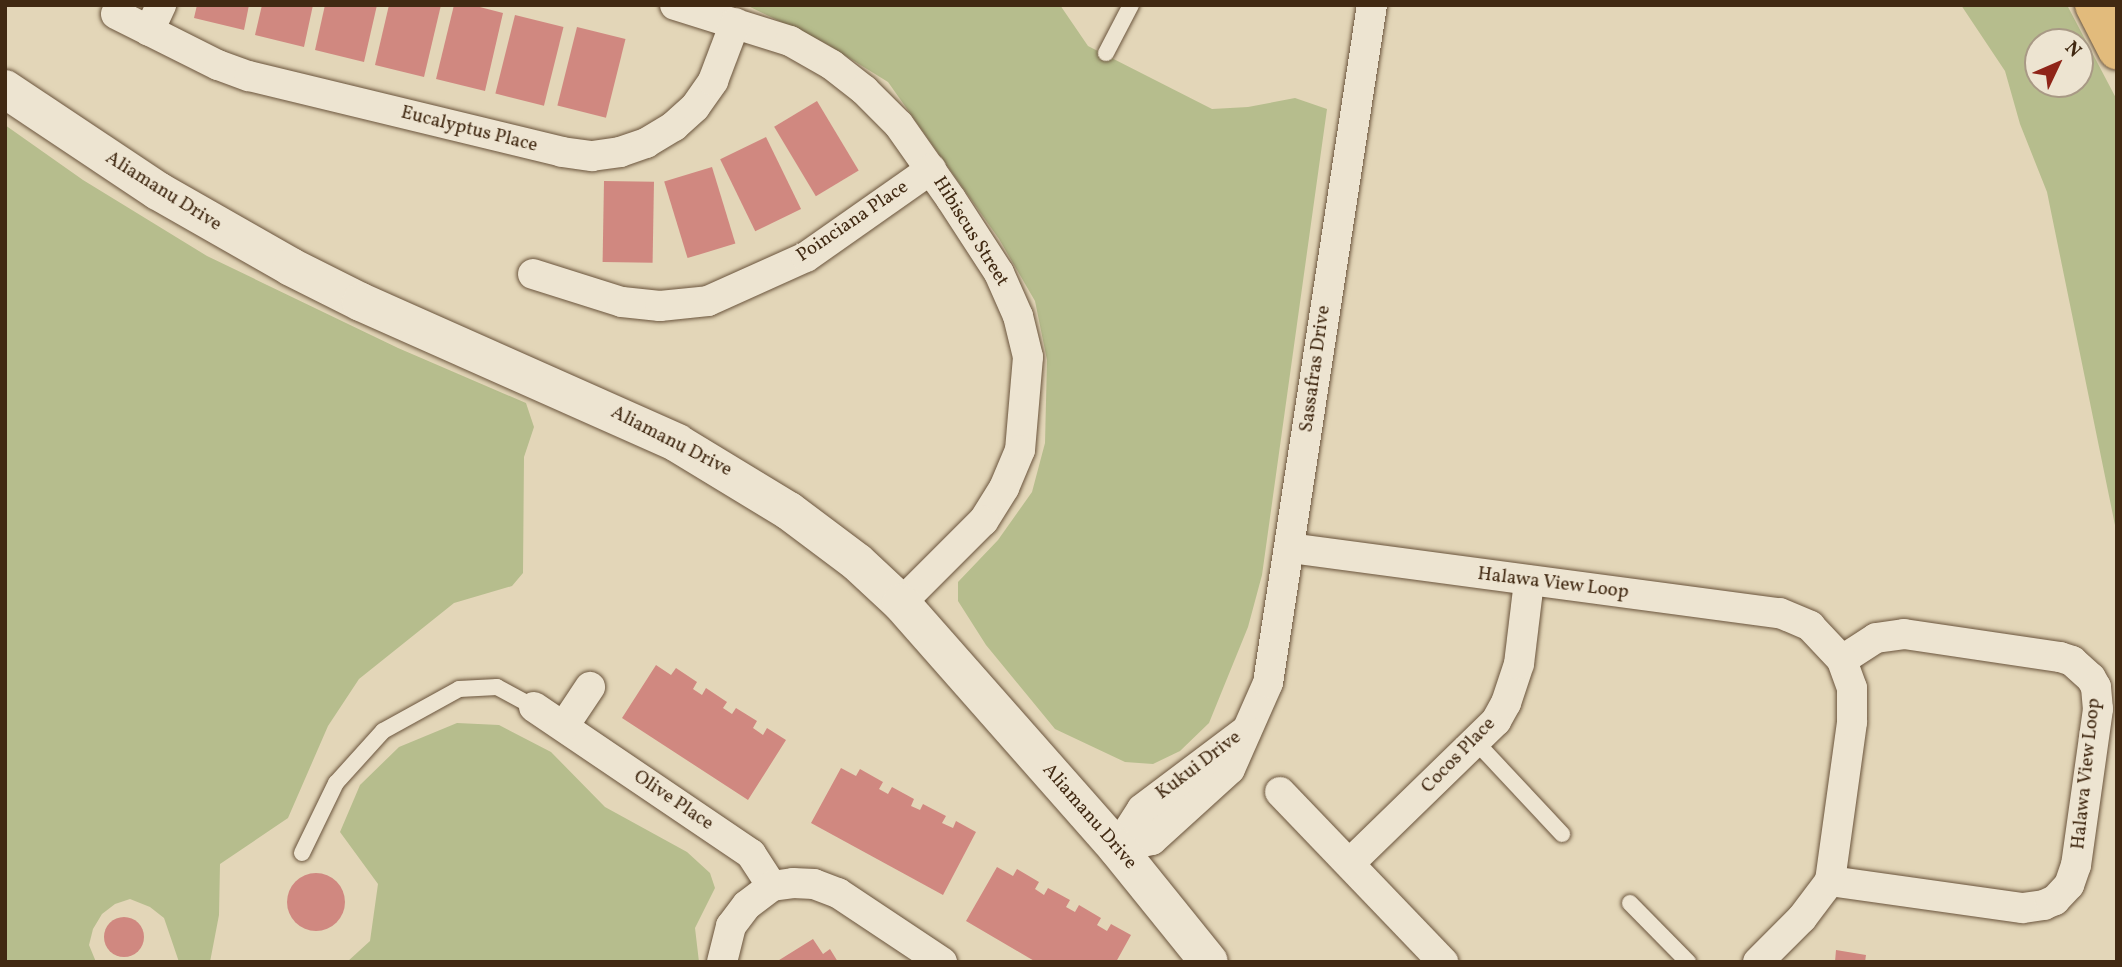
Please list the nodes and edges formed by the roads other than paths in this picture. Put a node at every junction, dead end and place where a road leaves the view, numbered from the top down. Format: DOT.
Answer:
graph roads {
  1 [pos="675,5"];
  2 [pos="1131,5"];
  3 [pos="1372,5"];
  4 [pos="2094,5"];
  5 [pos="116,14"];
  6 [pos="155,18"];
  7 [pos="735,23"];
  8 [pos="2117,50"];
  9 [pos="1106,53"];
  10 [pos="5,89"];
  11 [pos="931,169"];
  12 [pos="533,274"];
  13 [pos="1290,548"];
  14 [pos="1529,582"];
  15 [pos="901,603"];
  16 [pos="1842,660"];
  17 [pos="590,687"];
  18 [pos="534,706"];
  19 [pos="564,726"];
  20 [pos="1247,730"];
  21 [pos="1476,742"];
  22 [pos="1280,792"];
  23 [pos="1562,834"];
  24 [pos="1117,848"];
  25 [pos="302,853"];
  26 [pos="1350,863"];
  27 [pos="1830,881"];
  28 [pos="772,886"];
  29 [pos="1630,903"];
  30 [pos="722,962"];
  31 [pos="942,962"];
  32 [pos="1209,962"];
  33 [pos="1443,962"];
  34 [pos="1688,962"];
  35 [pos="1758,962"];
  1 -- 7 [label="street, Hibiscus Street"];
  2 -- 9 [label="lane"];
  3 -- 13 [label="street, Sassafras Drive"];
  4 -- 8 [label="highway"];
  5 -- 6 [label="street, Eucalyptus Place"];
  6 -- 7 [label="street, Eucalyptus Place"];
  7 -- 11 [label="street, Hibiscus Street"];
  10 -- 15 [label="street, Aliamanu Drive"];
  11 -- 12 [label="street, Poinciana Place"];
  11 -- 15 [label="street, Hibiscus Street"];
  13 -- 14 [label="street, Halawa View Loop"];
  13 -- 20 [label="street, Sassafras Drive"];
  14 -- 16 [label="street, Halawa View Loop"];
  14 -- 21 [label="street, Cocos Place"];
  15 -- 24 [label="street, Aliamanu Drive"];
  16 -- 27 [label="street, Halawa View Loop"];
  16 -- 27 [label="street, Halawa View Loop"];
  17 -- 19 [label="street"];
  18 -- 19 [label="street, Olive Place"];
  18 -- 25 [label="lane"];
  19 -- 28 [label="street, Olive Place"];
  20 -- 24 [label="street, Kukui Drive"];
  21 -- 23 [label="lane"];
  21 -- 26 [label="street, Cocos Place"];
  22 -- 26 [label="street"];
  24 -- 32 [label="street, Aliamanu Drive"];
  26 -- 33 [label="street"];
  27 -- 35 [label="street, Halawa View Loop"];
  28 -- 30 [label="street"];
  28 -- 31 [label="street"];
  29 -- 34 [label="lane"];
}
